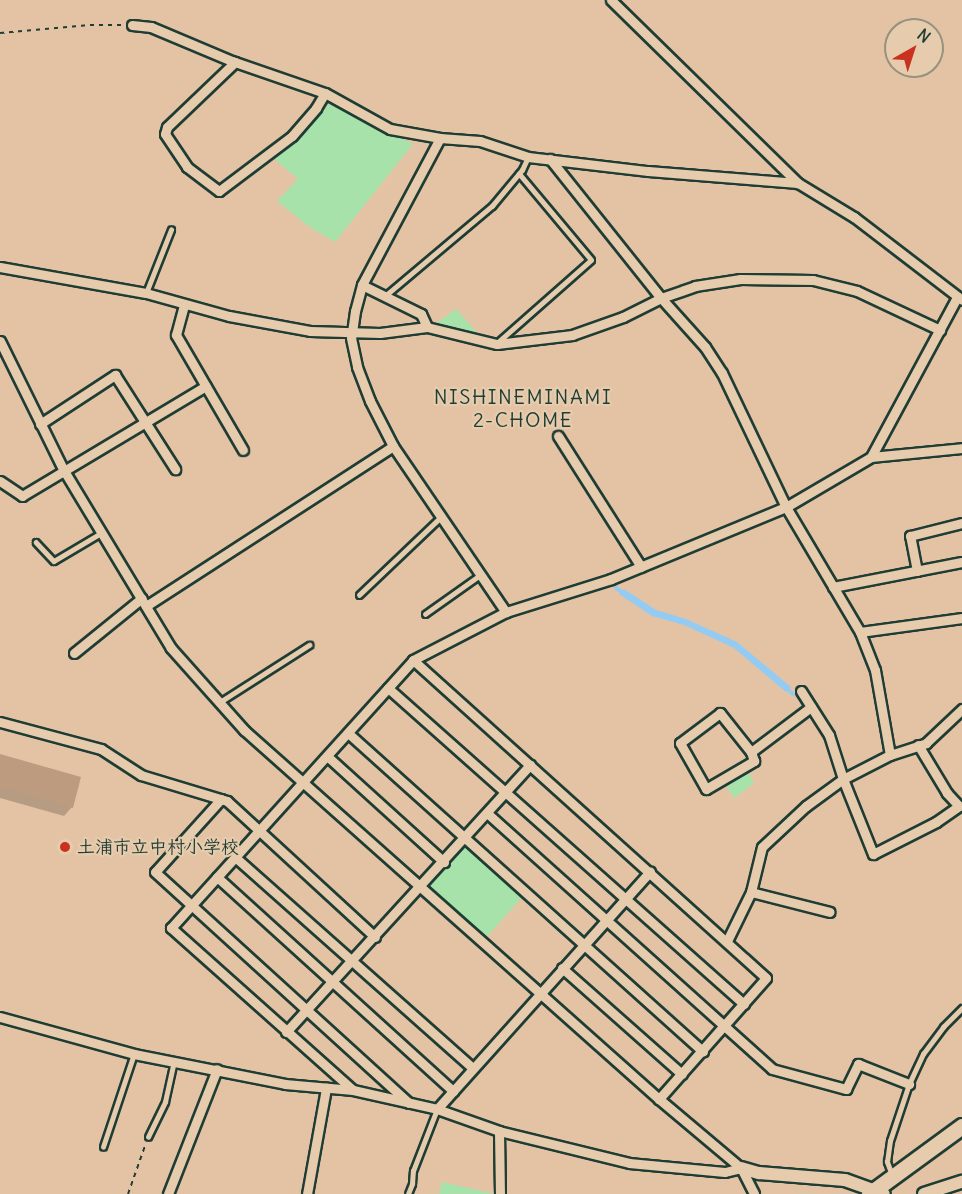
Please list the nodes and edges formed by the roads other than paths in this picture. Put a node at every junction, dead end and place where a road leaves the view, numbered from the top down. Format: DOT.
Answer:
graph roads {
  1 [pos="611,0"];
  2 [pos="132,25"];
  3 [pos="235,62"];
  4 [pos="326,93"];
  5 [pos="440,138"];
  6 [pos="528,156"];
  7 [pos="550,159"];
  8 [pos="519,174"];
  9 [pos="798,183"];
  10 [pos="171,230"];
  11 [pos="0,267"];
  12 [pos="362,285"];
  13 [pos="146,293"];
  14 [pos="385,296"];
  15 [pos="662,298"];
  16 [pos="959,298"];
  17 [pos="184,305"];
  18 [pos="427,327"];
  19 [pos="352,330"];
  20 [pos="940,330"];
  21 [pos="497,344"];
  22 [pos="1,346"];
  23 [pos="206,386"];
  24 [pos="146,421"];
  25 [pos="40,424"];
  26 [pos="558,436"];
  27 [pos="393,446"];
  28 [pos="962,448"];
  29 [pos="243,450"];
  30 [pos="871,457"];
  31 [pos="63,469"];
  32 [pos="175,469"];
  33 [pos="0,481"];
  34 [pos="786,507"];
  35 [pos="441,517"];
  36 [pos="962,523"];
  37 [pos="102,532"];
  38 [pos="36,542"];
  39 [pos="962,562"];
  40 [pos="641,567"];
  41 [pos="917,571"];
  42 [pos="480,576"];
  43 [pos="833,587"];
  44 [pos="359,596"];
  45 [pos="144,602"];
  46 [pos="506,612"];
  47 [pos="425,614"];
  48 [pos="962,618"];
  49 [pos="860,632"];
  50 [pos="309,645"];
  51 [pos="74,653"];
  52 [pos="413,660"];
  53 [pos="388,688"];
  54 [pos="801,692"];
  55 [pos="219,703"];
  56 [pos="811,707"];
  57 [pos="962,709"];
  58 [pos="0,722"];
  59 [pos="348,733"];
  60 [pos="918,746"];
  61 [pos="751,752"];
  62 [pos="890,755"];
  63 [pos="327,756"];
  64 [pos="530,765"];
  65 [pos="843,779"];
  66 [pos="304,781"];
  67 [pos="506,792"];
  68 [pos="221,799"];
  69 [pos="487,813"];
  70 [pos="258,831"];
  71 [pos="465,838"];
  72 [pos="235,857"];
  73 [pos="444,862"];
  74 [pos="651,872"];
  75 [pos="217,877"];
  76 [pos="422,887"];
  77 [pos="751,892"];
  78 [pos="626,899"];
  79 [pos="192,905"];
  80 [pos="830,912"];
  81 [pos="606,921"];
  82 [pos="375,937"];
  83 [pos="727,941"];
  84 [pos="584,944"];
  85 [pos="352,961"];
  86 [pos="562,968"];
  87 [pos="333,982"];
  88 [pos="540,993"];
  89 [pos="744,1004"];
  90 [pos="962,1008"];
  91 [pos="308,1010"];
  92 [pos="0,1017"];
  93 [pos="724,1027"];
  94 [pos="286,1032"];
  95 [pos="703,1051"];
  96 [pos="134,1054"];
  97 [pos="174,1061"];
  98 [pos="473,1068"];
  99 [pos="217,1069"];
  100 [pos="682,1074"];
  101 [pos="909,1084"];
  102 [pos="326,1088"];
  103 [pos="353,1090"];
  104 [pos="453,1091"];
  105 [pos="659,1099"];
  106 [pos="409,1103"];
  107 [pos="437,1109"];
  108 [pos="962,1126"];
  109 [pos="500,1131"];
  110 [pos="148,1137"];
  111 [pos="103,1147"];
  112 [pos="741,1168"];
  113 [pos="892,1175"];
  114 [pos="962,1182"];
  115 [pos="876,1192"];
  116 [pos="168,1194"];
  117 [pos="307,1194"];
  118 [pos="408,1194"];
  119 [pos="500,1194"];
  120 [pos="754,1194"];
  121 [pos="924,1194"];
  1 -- 9 [label="street"];
  2 -- 3 [label="street"];
  3 -- 4 [label="street"];
  3 -- 4 [label="street"];
  4 -- 5 [label="street"];
  5 -- 6 [label="street"];
  5 -- 12 [label="street"];
  6 -- 7 [label="street"];
  6 -- 8 [label="lane"];
  7 -- 9 [label="street"];
  7 -- 15 [label="street"];
  8 -- 14 [label="lane"];
  8 -- 21 [label="lane"];
  9 -- 16 [label="street"];
  10 -- 13 [label="lane"];
  11 -- 13 [label="street"];
  12 -- 14 [label="street"];
  12 -- 19 [label="street"];
  13 -- 17 [label="street"];
  14 -- 18 [label="street"];
  15 -- 20 [label="street"];
  15 -- 21 [label="street"];
  15 -- 34 [label="street"];
  16 -- 20 [label="street"];
  17 -- 19 [label="street"];
  17 -- 23 [label="street"];
  18 -- 19 [label="street"];
  18 -- 21 [label="street"];
  19 -- 27 [label="street"];
  20 -- 30 [label="street"];
  22 -- 25 [label="street"];
  23 -- 24 [label="street"];
  23 -- 29 [label="street"];
  24 -- 25 [label="street"];
  24 -- 31 [label="street"];
  24 -- 32 [label="street"];
  25 -- 31 [label="street"];
  26 -- 40 [label="street"];
  27 -- 35 [label="street"];
  27 -- 45 [label="street"];
  28 -- 30 [label="street"];
  30 -- 34 [label="street"];
  31 -- 33 [label="street"];
  31 -- 37 [label="street"];
  34 -- 40 [label="street"];
  34 -- 43 [label="street"];
  35 -- 42 [label="street"];
  35 -- 44 [label="lane"];
  36 -- 41 [label="street"];
  37 -- 38 [label="lane"];
  37 -- 45 [label="street"];
  39 -- 41 [label="street"];
  40 -- 46 [label="street"];
  41 -- 43 [label="street"];
  42 -- 46 [label="street"];
  42 -- 47 [label="lane"];
  43 -- 49 [label="street"];
  45 -- 51 [label="street"];
  45 -- 55 [label="street"];
  46 -- 52 [label="street"];
  48 -- 49 [label="street"];
  49 -- 62 [label="street"];
  50 -- 55 [label="lane"];
  52 -- 53 [label="street"];
  52 -- 64 [label="street"];
  53 -- 59 [label="street"];
  53 -- 67 [label="street"];
  54 -- 56 [label="street"];
  55 -- 66 [label="street"];
  56 -- 61 [label="street"];
  56 -- 65 [label="street"];
  57 -- 60 [label="street"];
  58 -- 68 [label="street"];
  59 -- 63 [label="street"];
  59 -- 71 [label="street"];
  60 -- 62 [label="street"];
  60 -- 65 [label="street"];
  61 -- 61 [label="street"];
  62 -- 65 [label="street"];
  63 -- 66 [label="street"];
  63 -- 73 [label="street"];
  64 -- 67 [label="street"];
  64 -- 74 [label="street"];
  65 -- 77 [label="street"];
  66 -- 70 [label="street"];
  66 -- 76 [label="street"];
  67 -- 69 [label="street"];
  67 -- 78 [label="street"];
  68 -- 70 [label="street"];
  68 -- 79 [label="street"];
  69 -- 71 [label="street"];
  69 -- 81 [label="street"];
  70 -- 72 [label="street"];
  70 -- 82 [label="street"];
  71 -- 73 [label="street"];
  71 -- 84 [label="street"];
  72 -- 75 [label="street"];
  72 -- 85 [label="street"];
  73 -- 76 [label="street"];
  74 -- 78 [label="street"];
  74 -- 83 [label="street"];
  75 -- 79 [label="street"];
  75 -- 87 [label="street"];
  76 -- 82 [label="street"];
  76 -- 88 [label="street"];
  77 -- 80 [label="street"];
  77 -- 83 [label="street"];
  78 -- 81 [label="street"];
  78 -- 89 [label="street"];
  79 -- 91 [label="street"];
  79 -- 94 [label="street"];
  81 -- 84 [label="street"];
  81 -- 93 [label="street"];
  82 -- 85 [label="street"];
  83 -- 89 [label="street"];
  84 -- 86 [label="street"];
  84 -- 95 [label="street"];
  85 -- 87 [label="street"];
  85 -- 98 [label="street"];
  86 -- 88 [label="street"];
  86 -- 100 [label="street"];
  87 -- 91 [label="street"];
  87 -- 104 [label="street"];
  88 -- 98 [label="street"];
  88 -- 105 [label="street"];
  89 -- 93 [label="street"];
  90 -- 101 [label="lane"];
  91 -- 94 [label="street"];
  91 -- 106 [label="street"];
  92 -- 96 [label="street"];
  93 -- 95 [label="street"];
  93 -- 101 [label="street"];
  94 -- 103 [label="street"];
  95 -- 100 [label="street"];
  96 -- 97 [label="street"];
  96 -- 111 [label="lane"];
  97 -- 99 [label="street"];
  97 -- 110 [label="lane"];
  98 -- 104 [label="street"];
  99 -- 102 [label="street"];
  99 -- 116 [label="street"];
  100 -- 105 [label="street"];
  101 -- 113 [label="lane"];
  102 -- 103 [label="street"];
  102 -- 117 [label="street"];
  103 -- 106 [label="street"];
  104 -- 107 [label="street"];
  105 -- 112 [label="street"];
  106 -- 107 [label="street"];
  107 -- 109 [label="street"];
  107 -- 118 [label="lane"];
  108 -- 113 [label="highway"];
  109 -- 112 [label="street"];
  109 -- 119 [label="street"];
  112 -- 115 [label="street"];
  112 -- 120 [label="street"];
  113 -- 115 [label="highway"];
  114 -- 121 [label="street"];
}
